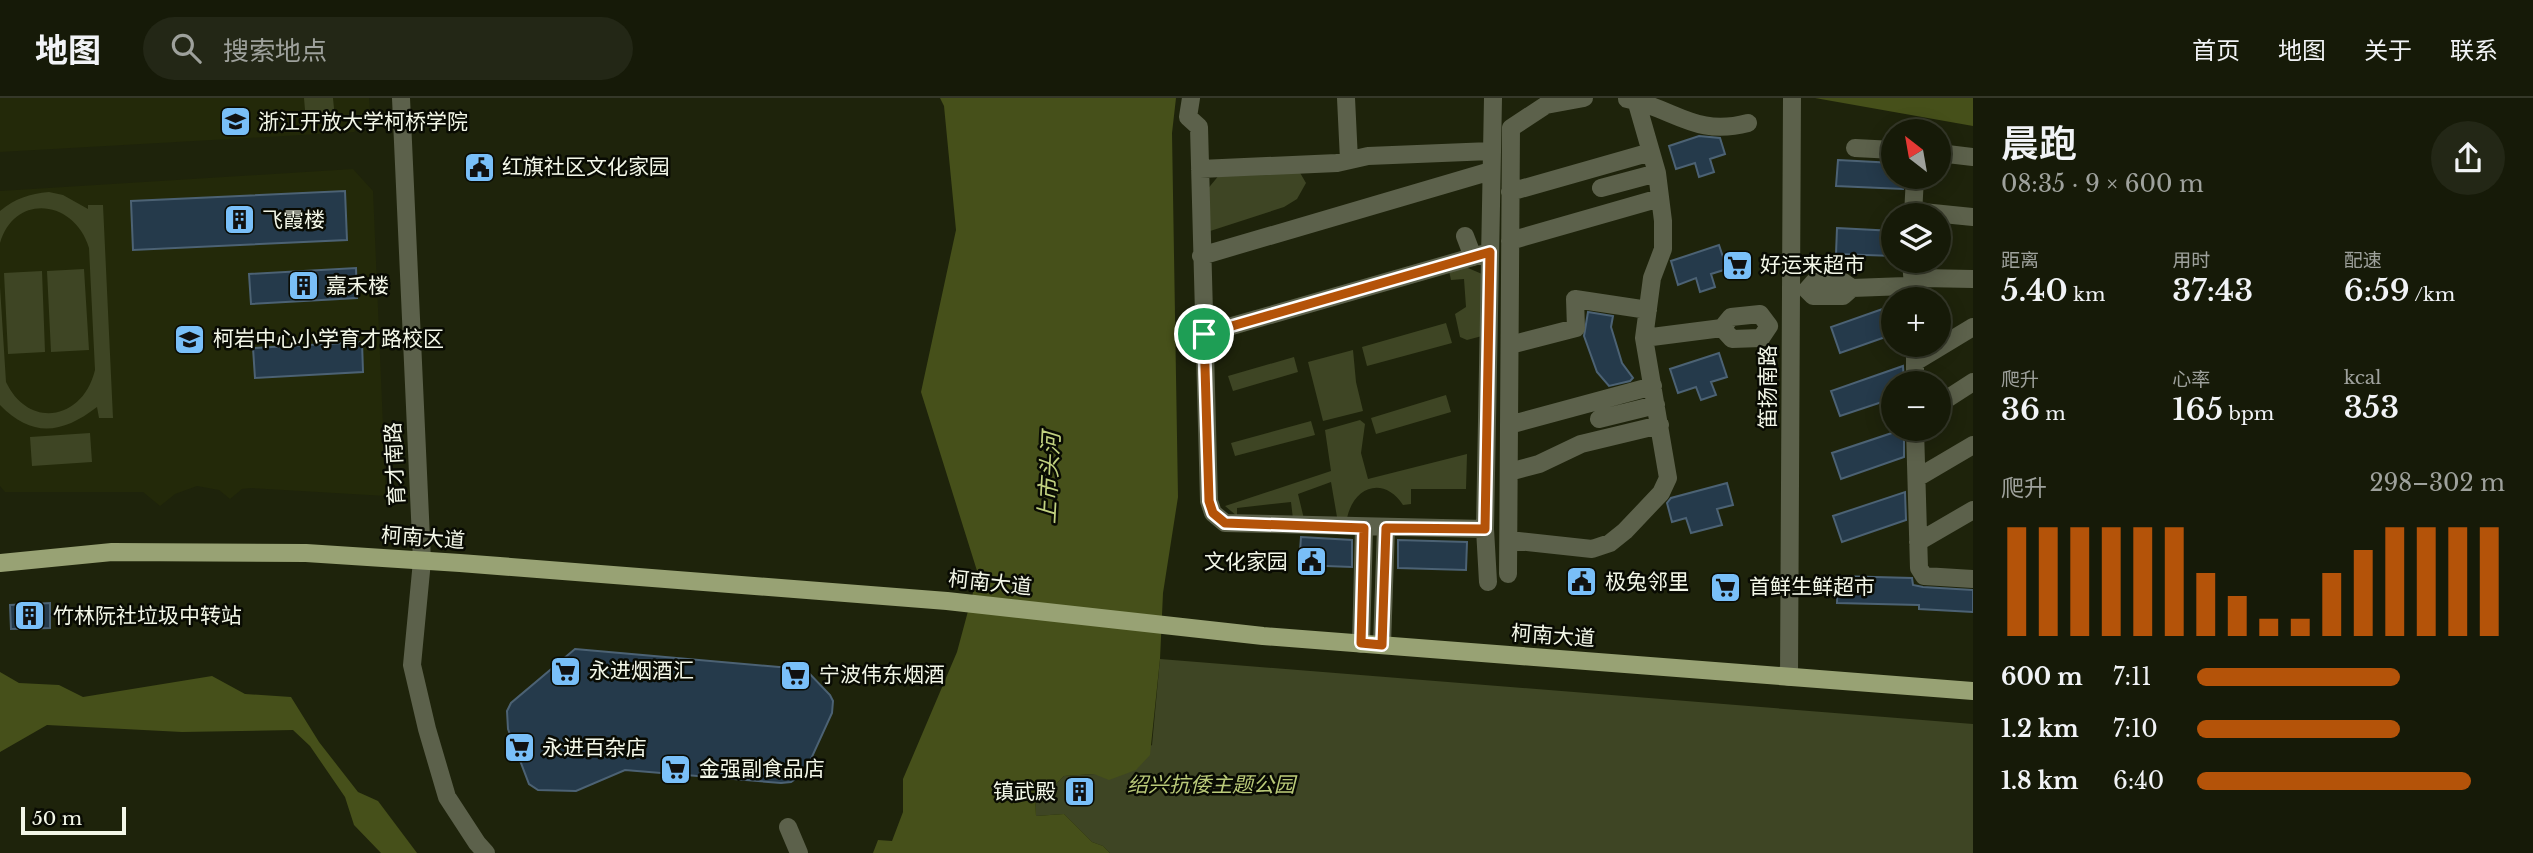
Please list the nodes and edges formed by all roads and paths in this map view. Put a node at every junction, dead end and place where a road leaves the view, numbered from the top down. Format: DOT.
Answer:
graph roads {
  1 [pos="401,98"];
  2 [pos="1191,98"];
  3 [pos="1346,98"];
  4 [pos="1493,98"];
  5 [pos="1584,98"];
  6 [pos="1792,98"];
  7 [pos="1630,99"];
  8 [pos="1748,123"];
  9 [pos="1855,148"];
  10 [pos="1881,149"];
  11 [pos="1491,151"];
  12 [pos="1651,152"];
  13 [pos="1951,154"];
  14 [pos="1973,157"];
  15 [pos="1349,160"];
  16 [pos="1200,169"];
  17 [pos="1491,171"];
  18 [pos="1657,173"];
  19 [pos="1601,188"];
  20 [pos="1510,192"];
  21 [pos="1660,198"];
  22 [pos="1951,216"];
  23 [pos="1973,217"];
  24 [pos="1465,236"];
  25 [pos="1510,240"];
  26 [pos="1482,255"];
  27 [pos="1201,256"];
  28 [pos="1973,279"];
  29 [pos="1908,287"];
  30 [pos="1916,287"];
  31 [pos="1799,290"];
  32 [pos="1648,310"];
  33 [pos="1791,326"];
  34 [pos="1973,327"];
  35 [pos="1204,334"];
  36 [pos="1951,337"];
  37 [pos="1644,338"];
  38 [pos="1510,345"];
  39 [pos="1973,382"];
  40 [pos="1653,386"];
  41 [pos="1951,396"];
  42 [pos="1656,405"];
  43 [pos="1599,419"];
  44 [pos="1509,425"];
  45 [pos="1660,425"];
  46 [pos="1915,441"];
  47 [pos="1973,445"];
  48 [pos="1509,472"];
  49 [pos="1917,478"];
  50 [pos="1973,510"];
  51 [pos="1364,528"];
  52 [pos="1386,528"];
  53 [pos="1485,529"];
  54 [pos="1509,540"];
  55 [pos="1918,542"];
  56 [pos="422,561"];
  57 [pos="0,563"];
  58 [pos="1508,575"];
  59 [pos="1973,579"];
  60 [pos="1488,582"];
  61 [pos="1361,643"];
  62 [pos="1382,645"];
  63 [pos="1788,677"];
  64 [pos="1973,691"];
  65 [pos="788,828"];
  66 [pos="486,853"];
  67 [pos="799,853"];
  1 -- 56 [label="street, 育才南路"];
  2 -- 16 [label="street"];
  3 -- 15 [label="street"];
  4 -- 11 [label="street"];
  5 -- 20 [label="street"];
  6 -- 31 [label="street, 笛扬南路"];
  7 -- 8 [label="street"];
  7 -- 12 [label="street"];
  9 -- 10 [label="street"];
  11 -- 15 [label="street"];
  11 -- 17 [label="street"];
  12 -- 18 [label="street"];
  12 -- 20 [label="street"];
  13 -- 14 [label="street"];
  15 -- 16 [label="street"];
  16 -- 27 [label="street"];
  17 -- 26 [label="street"];
  17 -- 27 [label="street"];
  18 -- 19 [label="street"];
  18 -- 21 [label="street"];
  20 -- 25 [label="street"];
  21 -- 25 [label="street"];
  21 -- 32 [label="street"];
  22 -- 23 [label="street"];
  24 -- 26 [label="street"];
  25 -- 38 [label="street"];
  26 -- 35 [label="street"];
  26 -- 53 [label="street"];
  27 -- 35 [label="street"];
  28 -- 30 [label="street"];
  29 -- 31 [label="street"];
  31 -- 33 [label="street, 笛扬南路"];
  32 -- 37 [label="street"];
  32 -- 38 [label="street"];
  33 -- 37 [label="street"];
  33 -- 63 [label="street, 笛扬南路"];
  34 -- 36 [label="street"];
  35 -- 51 [label="street"];
  37 -- 40 [label="street"];
  38 -- 44 [label="street"];
  39 -- 41 [label="street"];
  40 -- 42 [label="street"];
  40 -- 44 [label="street"];
  42 -- 43 [label="street"];
  42 -- 45 [label="street"];
  44 -- 48 [label="street"];
  45 -- 48 [label="street"];
  45 -- 54 [label="street"];
  46 -- 49 [label="street"];
  47 -- 49 [label="street"];
  48 -- 54 [label="street"];
  49 -- 55 [label="street"];
  50 -- 55 [label="street"];
  51 -- 52 [label="street"];
  51 -- 61 [label="street"];
  52 -- 53 [label="street"];
  52 -- 62 [label="street"];
  53 -- 60 [label="street"];
  54 -- 58 [label="street"];
  55 -- 59 [label="street"];
  56 -- 57 [label="main road, 柯南大道"];
  56 -- 61 [label="main road, 柯南大道"];
  56 -- 66 [label="street, 育才南路"];
  61 -- 62 [label="main road, 柯南大道"];
  62 -- 63 [label="main road, 柯南大道"];
  63 -- 64 [label="main road, 柯南大道"];
  65 -- 67 [label="street"];
}
